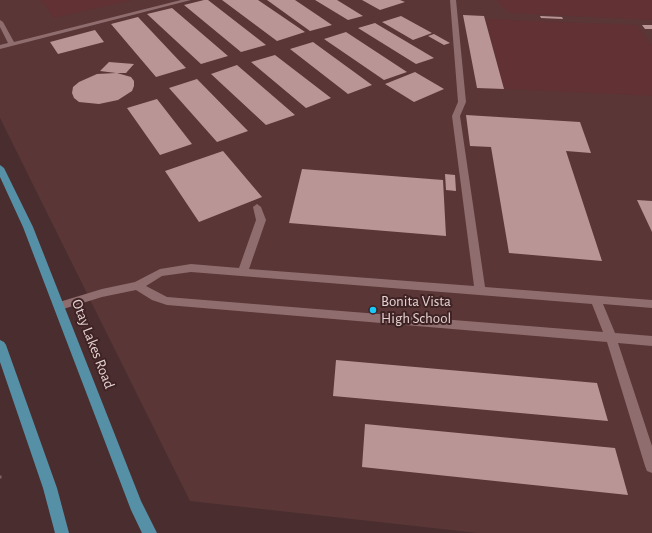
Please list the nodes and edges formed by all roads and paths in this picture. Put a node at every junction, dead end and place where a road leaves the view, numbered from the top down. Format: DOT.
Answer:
graph roads {
  1 [pos="188,0"];
  2 [pos="453,0"];
  3 [pos="0,22"];
  4 [pos="12,44"];
  5 [pos="0,47"];
  6 [pos="0,168"];
  7 [pos="257,207"];
  8 [pos="243,272"];
  9 [pos="137,286"];
  10 [pos="480,290"];
  11 [pos="596,298"];
  12 [pos="652,304"];
  13 [pos="60,306"];
  14 [pos="611,338"];
  15 [pos="652,341"];
  16 [pos="0,345"];
  17 [pos="652,466"];
  18 [pos="62,533"];
  19 [pos="150,533"];
  1 -- 4 [label="lane"];
  2 -- 10 [label="lane"];
  3 -- 4 [label="lane"];
  4 -- 5 [label="lane"];
  6 -- 13 [label="main road, Otay Lakes Road"];
  7 -- 8 [label="lane"];
  8 -- 9 [label="lane"];
  8 -- 10 [label="lane"];
  9 -- 13 [label="lane"];
  9 -- 14 [label="lane"];
  10 -- 11 [label="lane"];
  11 -- 12 [label="lane"];
  11 -- 14 [label="lane"];
  13 -- 19 [label="main road, Otay Lakes Road"];
  14 -- 15 [label="lane"];
  14 -- 17 [label="lane"];
  16 -- 18 [label="main road"];
}
